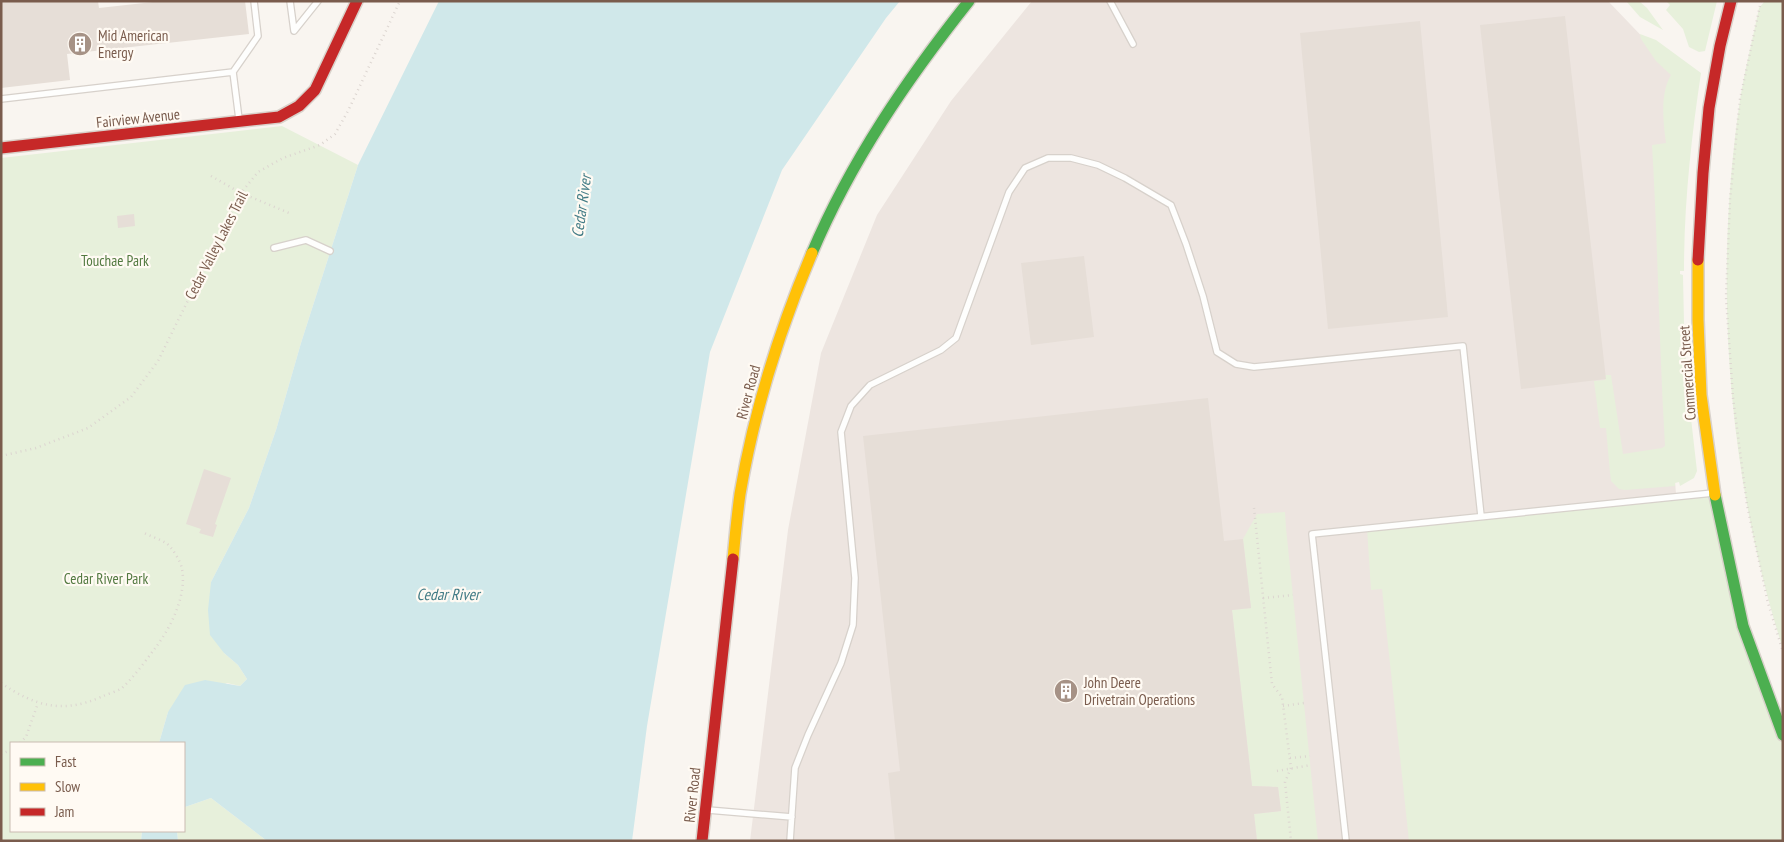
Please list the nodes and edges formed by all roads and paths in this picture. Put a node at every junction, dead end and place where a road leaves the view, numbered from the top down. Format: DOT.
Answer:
graph roads {
  1 [pos="254,1"];
  2 [pos="290,1"];
  3 [pos="318,1"];
  4 [pos="400,1"];
  5 [pos="969,1"];
  6 [pos="1110,1"];
  7 [pos="1731,1"];
  8 [pos="1761,1"];
  9 [pos="353,2"];
  10 [pos="1133,44"];
  11 [pos="233,72"];
  12 [pos="1,99"];
  13 [pos="239,121"];
  14 [pos="1,148"];
  15 [pos="211,176"];
  16 [pos="241,193"];
  17 [pos="289,213"];
  18 [pos="274,248"];
  19 [pos="330,251"];
  20 [pos="1,456"];
  21 [pos="1715,493"];
  22 [pos="1254,508"];
  23 [pos="1481,516"];
  24 [pos="142,532"];
  25 [pos="1293,594"];
  26 [pos="1263,598"];
  27 [pos="1783,652"];
  28 [pos="1,683"];
  29 [pos="38,703"];
  30 [pos="1304,703"];
  31 [pos="1283,706"];
  32 [pos="1783,735"];
  33 [pos="21,742"];
  34 [pos="1310,756"];
  35 [pos="1290,758"];
  36 [pos="1310,765"];
  37 [pos="1291,768"];
  38 [pos="1277,770"];
  39 [pos="706,810"];
  40 [pos="792,817"];
  41 [pos="702,841"];
  42 [pos="790,841"];
  43 [pos="1292,841"];
  44 [pos="1346,841"];
  1 -- 11 [label="lane"];
  2 -- 3 [label="lane"];
  4 -- 16 [label="path, Cedar Valley Lakes Trail"];
  5 -- 39 [label="street, River Road"];
  6 -- 10 [label="lane"];
  7 -- 21 [label="street, Commercial Street"];
  8 -- 27 [label="path"];
  9 -- 13 [label="street, Fairview Avenue"];
  11 -- 12 [label="lane"];
  11 -- 13 [label="lane"];
  13 -- 14 [label="street, Fairview Avenue"];
  15 -- 16 [label="path"];
  16 -- 17 [label="path"];
  16 -- 20 [label="path, Cedar Valley Lakes Trail"];
  18 -- 19 [label="lane"];
  21 -- 23 [label="lane"];
  21 -- 32 [label="street, Commercial Street"];
  22 -- 26 [label="path"];
  23 -- 40 [label="lane"];
  23 -- 44 [label="lane"];
  24 -- 29 [label="path"];
  25 -- 26 [label="path"];
  26 -- 31 [label="path"];
  28 -- 29 [label="path"];
  29 -- 33 [label="path"];
  30 -- 31 [label="path"];
  31 -- 35 [label="path"];
  34 -- 35 [label="path"];
  35 -- 37 [label="path"];
  36 -- 37 [label="path"];
  37 -- 38 [label="path"];
  37 -- 43 [label="path"];
  39 -- 40 [label="lane"];
  39 -- 41 [label="street, River Road"];
  40 -- 42 [label="lane"];
}
